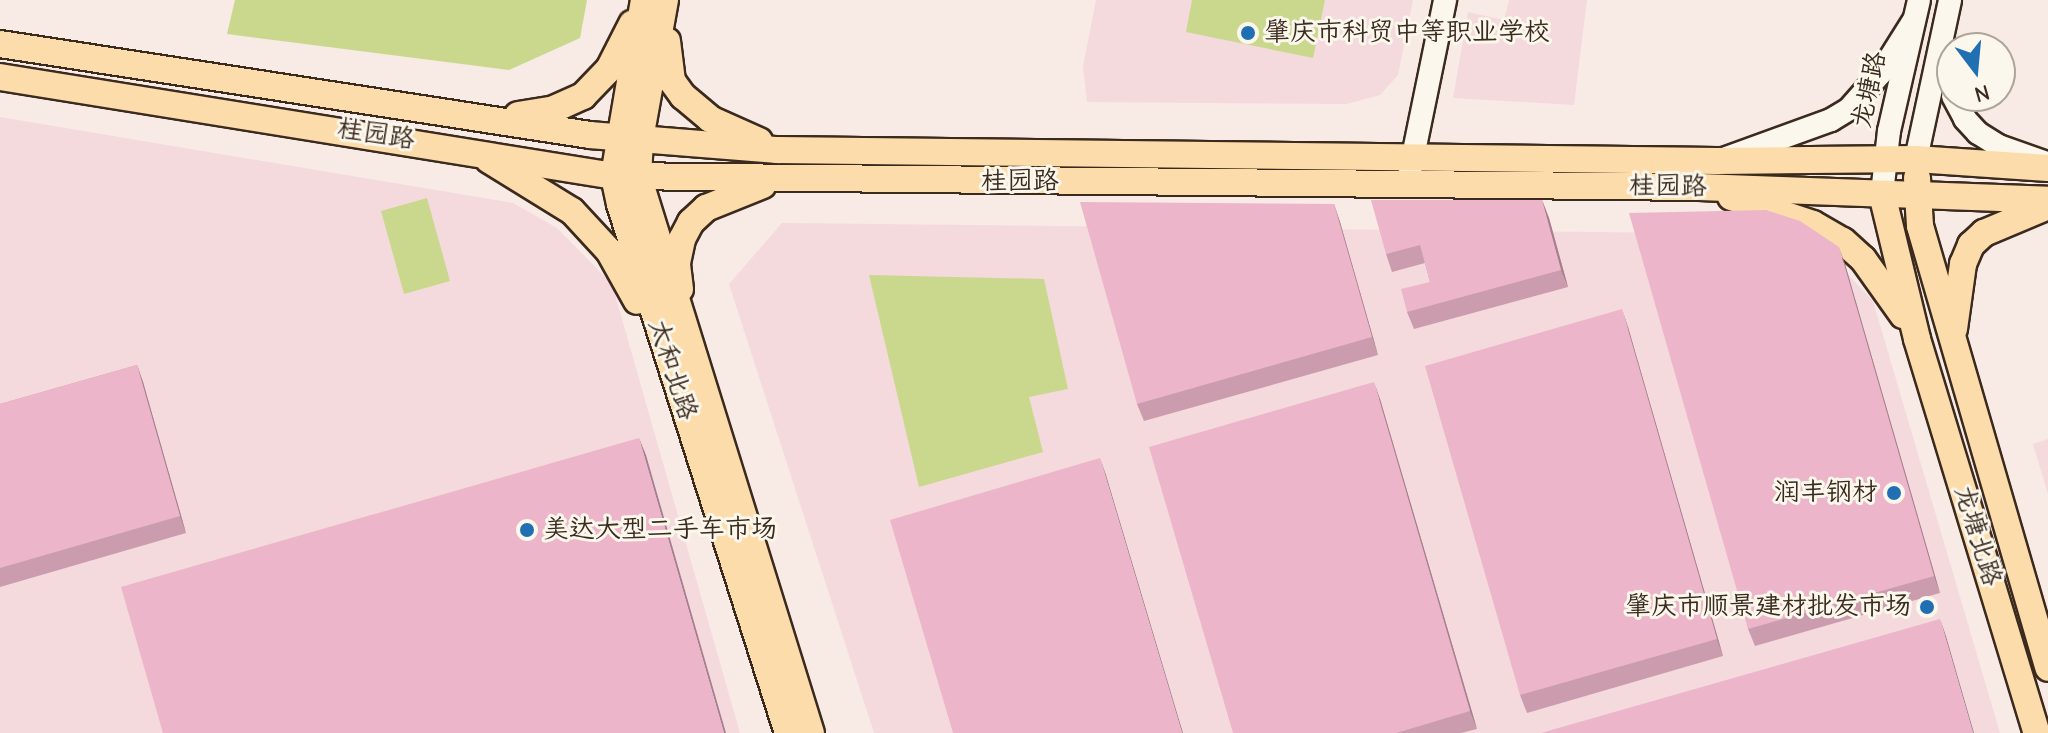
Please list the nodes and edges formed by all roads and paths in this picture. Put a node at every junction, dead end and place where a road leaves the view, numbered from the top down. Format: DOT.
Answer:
graph roads {
  1 [pos="1445,0"];
  2 [pos="655,1"];
  3 [pos="1916,10"];
  4 [pos="1948,10"];
  5 [pos="1949,32"];
  6 [pos="0,44"];
  7 [pos="0,77"];
  8 [pos="1962,112"];
  9 [pos="480,117"];
  10 [pos="630,139"];
  11 [pos="472,150"];
  12 [pos="777,150"];
  13 [pos="1414,156"];
  14 [pos="1884,159"];
  15 [pos="1916,159"];
  16 [pos="1717,161"];
  17 [pos="2048,166"];
  18 [pos="626,176"];
  19 [pos="776,180"];
  20 [pos="1407,185"];
  21 [pos="1699,187"];
  22 [pos="1882,194"];
  23 [pos="1917,195"];
  24 [pos="2048,203"];
  25 [pos="655,318"];
  26 [pos="685,333"];
  27 [pos="1917,339"];
  28 [pos="1953,340"];
  29 [pos="2048,668"];
  30 [pos="788,733"];
  31 [pos="811,733"];
  32 [pos="2037,733"];
  1 -- 13 [label="street"];
  2 -- 9 [label="main road"];
  2 -- 10 [label="main road, 太和北路"];
  2 -- 12 [label="main road"];
  3 -- 14 [label="street, 龙塘路"];
  3 -- 16 [label="street"];
  4 -- 5 [label="street"];
  4 -- 15 [label="street"];
  6 -- 9 [label="main road"];
  7 -- 11 [label="main road, 桂园路"];
  8 -- 17 [label="street"];
  9 -- 10 [label="main road"];
  10 -- 12 [label="main road"];
  10 -- 18 [label="main road, 太和北路"];
  11 -- 18 [label="main road, 桂园路"];
  11 -- 25 [label="main road"];
  12 -- 13 [label="main road"];
  13 -- 16 [label="main road"];
  13 -- 20 [label="street"];
  14 -- 15 [label="main road"];
  14 -- 16 [label="main road"];
  14 -- 22 [label="street, 龙塘路"];
  15 -- 17 [label="main road"];
  15 -- 23 [label="main road, 龙塘北路"];
  18 -- 19 [label="main road, 桂园路"];
  18 -- 25 [label="main road, 太和北路"];
  18 -- 26 [label="main road, 太和北路"];
  19 -- 20 [label="main road, 桂园路"];
  19 -- 26 [label="main road"];
  20 -- 21 [label="main road, 桂园路"];
  21 -- 22 [label="main road, 桂园路"];
  21 -- 27 [label="main road"];
  22 -- 23 [label="main road, 桂园路"];
  22 -- 27 [label="main road"];
  23 -- 24 [label="main road, 桂园路"];
  23 -- 28 [label="main road, 龙塘北路"];
  24 -- 28 [label="main road"];
  25 -- 30 [label="main road, 太和北路"];
  26 -- 31 [label="main road, 太和北路"];
  27 -- 32 [label="main road, 龙塘北路"];
  28 -- 29 [label="main road, 龙塘北路"];
}
